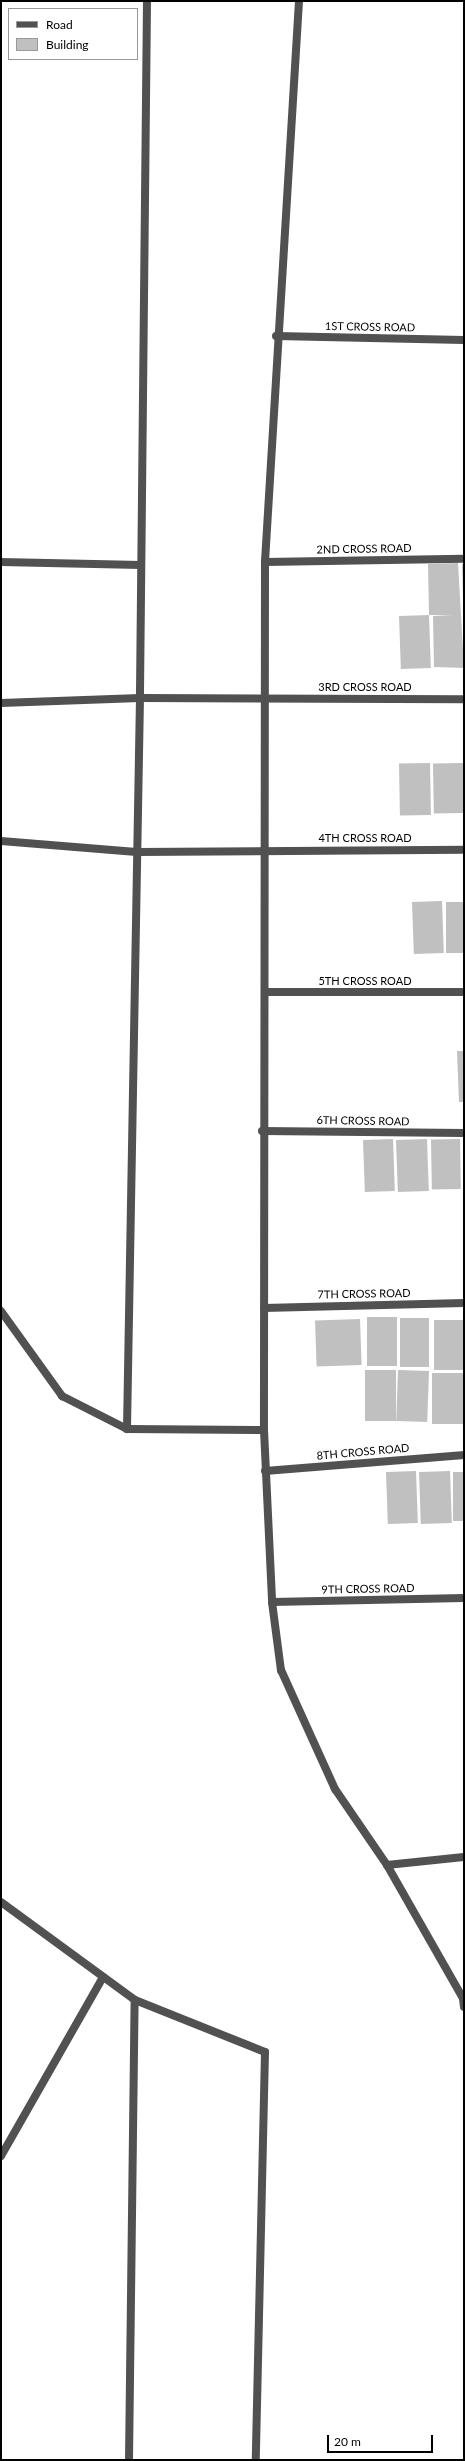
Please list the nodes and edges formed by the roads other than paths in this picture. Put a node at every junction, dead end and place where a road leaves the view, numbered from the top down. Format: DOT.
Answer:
graph roads {
  1 [pos="146,1"];
  2 [pos="299,1"];
  3 [pos="276,336"];
  4 [pos="464,340"];
  5 [pos="464,559"];
  6 [pos="1,562"];
  7 [pos="265,562"];
  8 [pos="141,565"];
  9 [pos="140,698"];
  10 [pos="265,698"];
  11 [pos="464,699"];
  12 [pos="1,702"];
  13 [pos="1,841"];
  14 [pos="266,849"];
  15 [pos="464,850"];
  16 [pos="137,852"];
  17 [pos="265,992"];
  18 [pos="464,992"];
  19 [pos="262,1131"];
  20 [pos="464,1133"];
  21 [pos="464,1302"];
  22 [pos="264,1308"];
  23 [pos="1,1311"];
  24 [pos="127,1429"];
  25 [pos="264,1430"];
  26 [pos="464,1455"];
  27 [pos="265,1471"];
  28 [pos="464,1598"];
  29 [pos="272,1602"];
  30 [pos="464,1857"];
  31 [pos="387,1865"];
  32 [pos="1,1902"];
  33 [pos="103,1977"];
  34 [pos="463,1998"];
  35 [pos="135,2000"];
  36 [pos="464,2007"];
  37 [pos="1,2156"];
  38 [pos="129,2460"];
  39 [pos="256,2460"];
  1 -- 8 [label="street"];
  2 -- 3 [label="street"];
  3 -- 4 [label="street, 1ST CROSS ROAD"];
  3 -- 7 [label="street"];
  5 -- 7 [label="street, 2ND CROSS ROAD"];
  6 -- 8 [label="street"];
  7 -- 10 [label="street"];
  8 -- 9 [label="street"];
  9 -- 10 [label="street, 3RD CROSS ROAD"];
  9 -- 12 [label="street, 3RD CROSS ROAD"];
  9 -- 16 [label="street"];
  10 -- 11 [label="street, 3RD CROSS ROAD"];
  10 -- 14 [label="street"];
  13 -- 16 [label="street, 4TH CROSS ROAD"];
  14 -- 15 [label="street, 4TH CROSS ROAD"];
  14 -- 16 [label="street, 4TH CROSS ROAD"];
  14 -- 17 [label="street"];
  16 -- 24 [label="street"];
  17 -- 18 [label="street, 5TH CROSS ROAD"];
  17 -- 19 [label="street"];
  19 -- 20 [label="street, 6TH CROSS ROAD"];
  19 -- 22 [label="street"];
  21 -- 22 [label="street, 7TH CROSS ROAD"];
  22 -- 25 [label="street"];
  23 -- 24 [label="street"];
  24 -- 25 [label="street"];
  25 -- 27 [label="street"];
  26 -- 27 [label="street, 8TH CROSS ROAD"];
  27 -- 29 [label="street"];
  28 -- 29 [label="street, 9TH CROSS ROAD"];
  29 -- 31 [label="street"];
  30 -- 31 [label="street"];
  31 -- 34 [label="street"];
  32 -- 33 [label="street"];
  33 -- 35 [label="street"];
  33 -- 37 [label="street"];
  34 -- 36 [label="street"];
  35 -- 38 [label="street"];
  35 -- 39 [label="street"];
}
